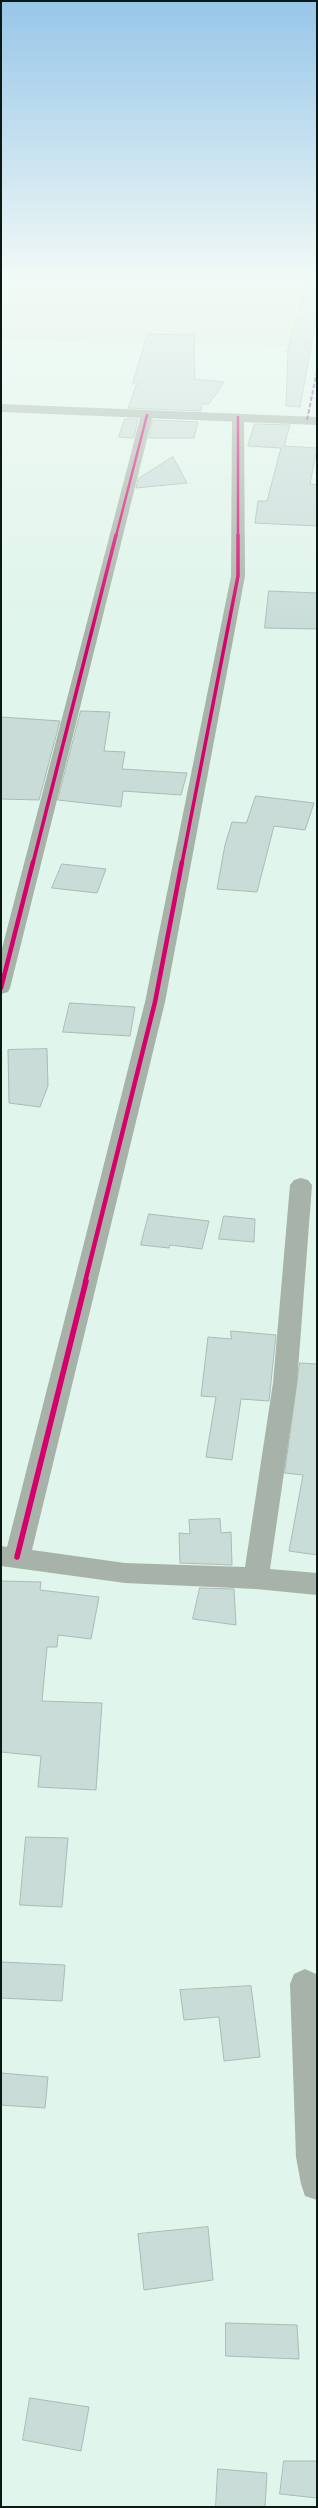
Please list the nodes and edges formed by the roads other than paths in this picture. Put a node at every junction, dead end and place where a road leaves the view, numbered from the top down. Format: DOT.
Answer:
graph roads {
  1 [pos="1,408"];
  2 [pos="147,415"];
  3 [pos="238,417"];
  4 [pos="317,420"];
  5 [pos="1,988"];
  6 [pos="301,1185"];
  7 [pos="9,1557"];
  8 [pos="256,1578"];
  9 [pos="317,1584"];
  10 [pos="305,1984"];
  11 [pos="315,2166"];
  1 -- 2 [label="main road"];
  2 -- 3 [label="main road"];
  2 -- 5 [label="street"];
  3 -- 4 [label="main road"];
  3 -- 7 [label="street"];
  6 -- 8 [label="street"];
  7 -- 8 [label="street"];
  8 -- 9 [label="street"];
  10 -- 11 [label="street"];
}
